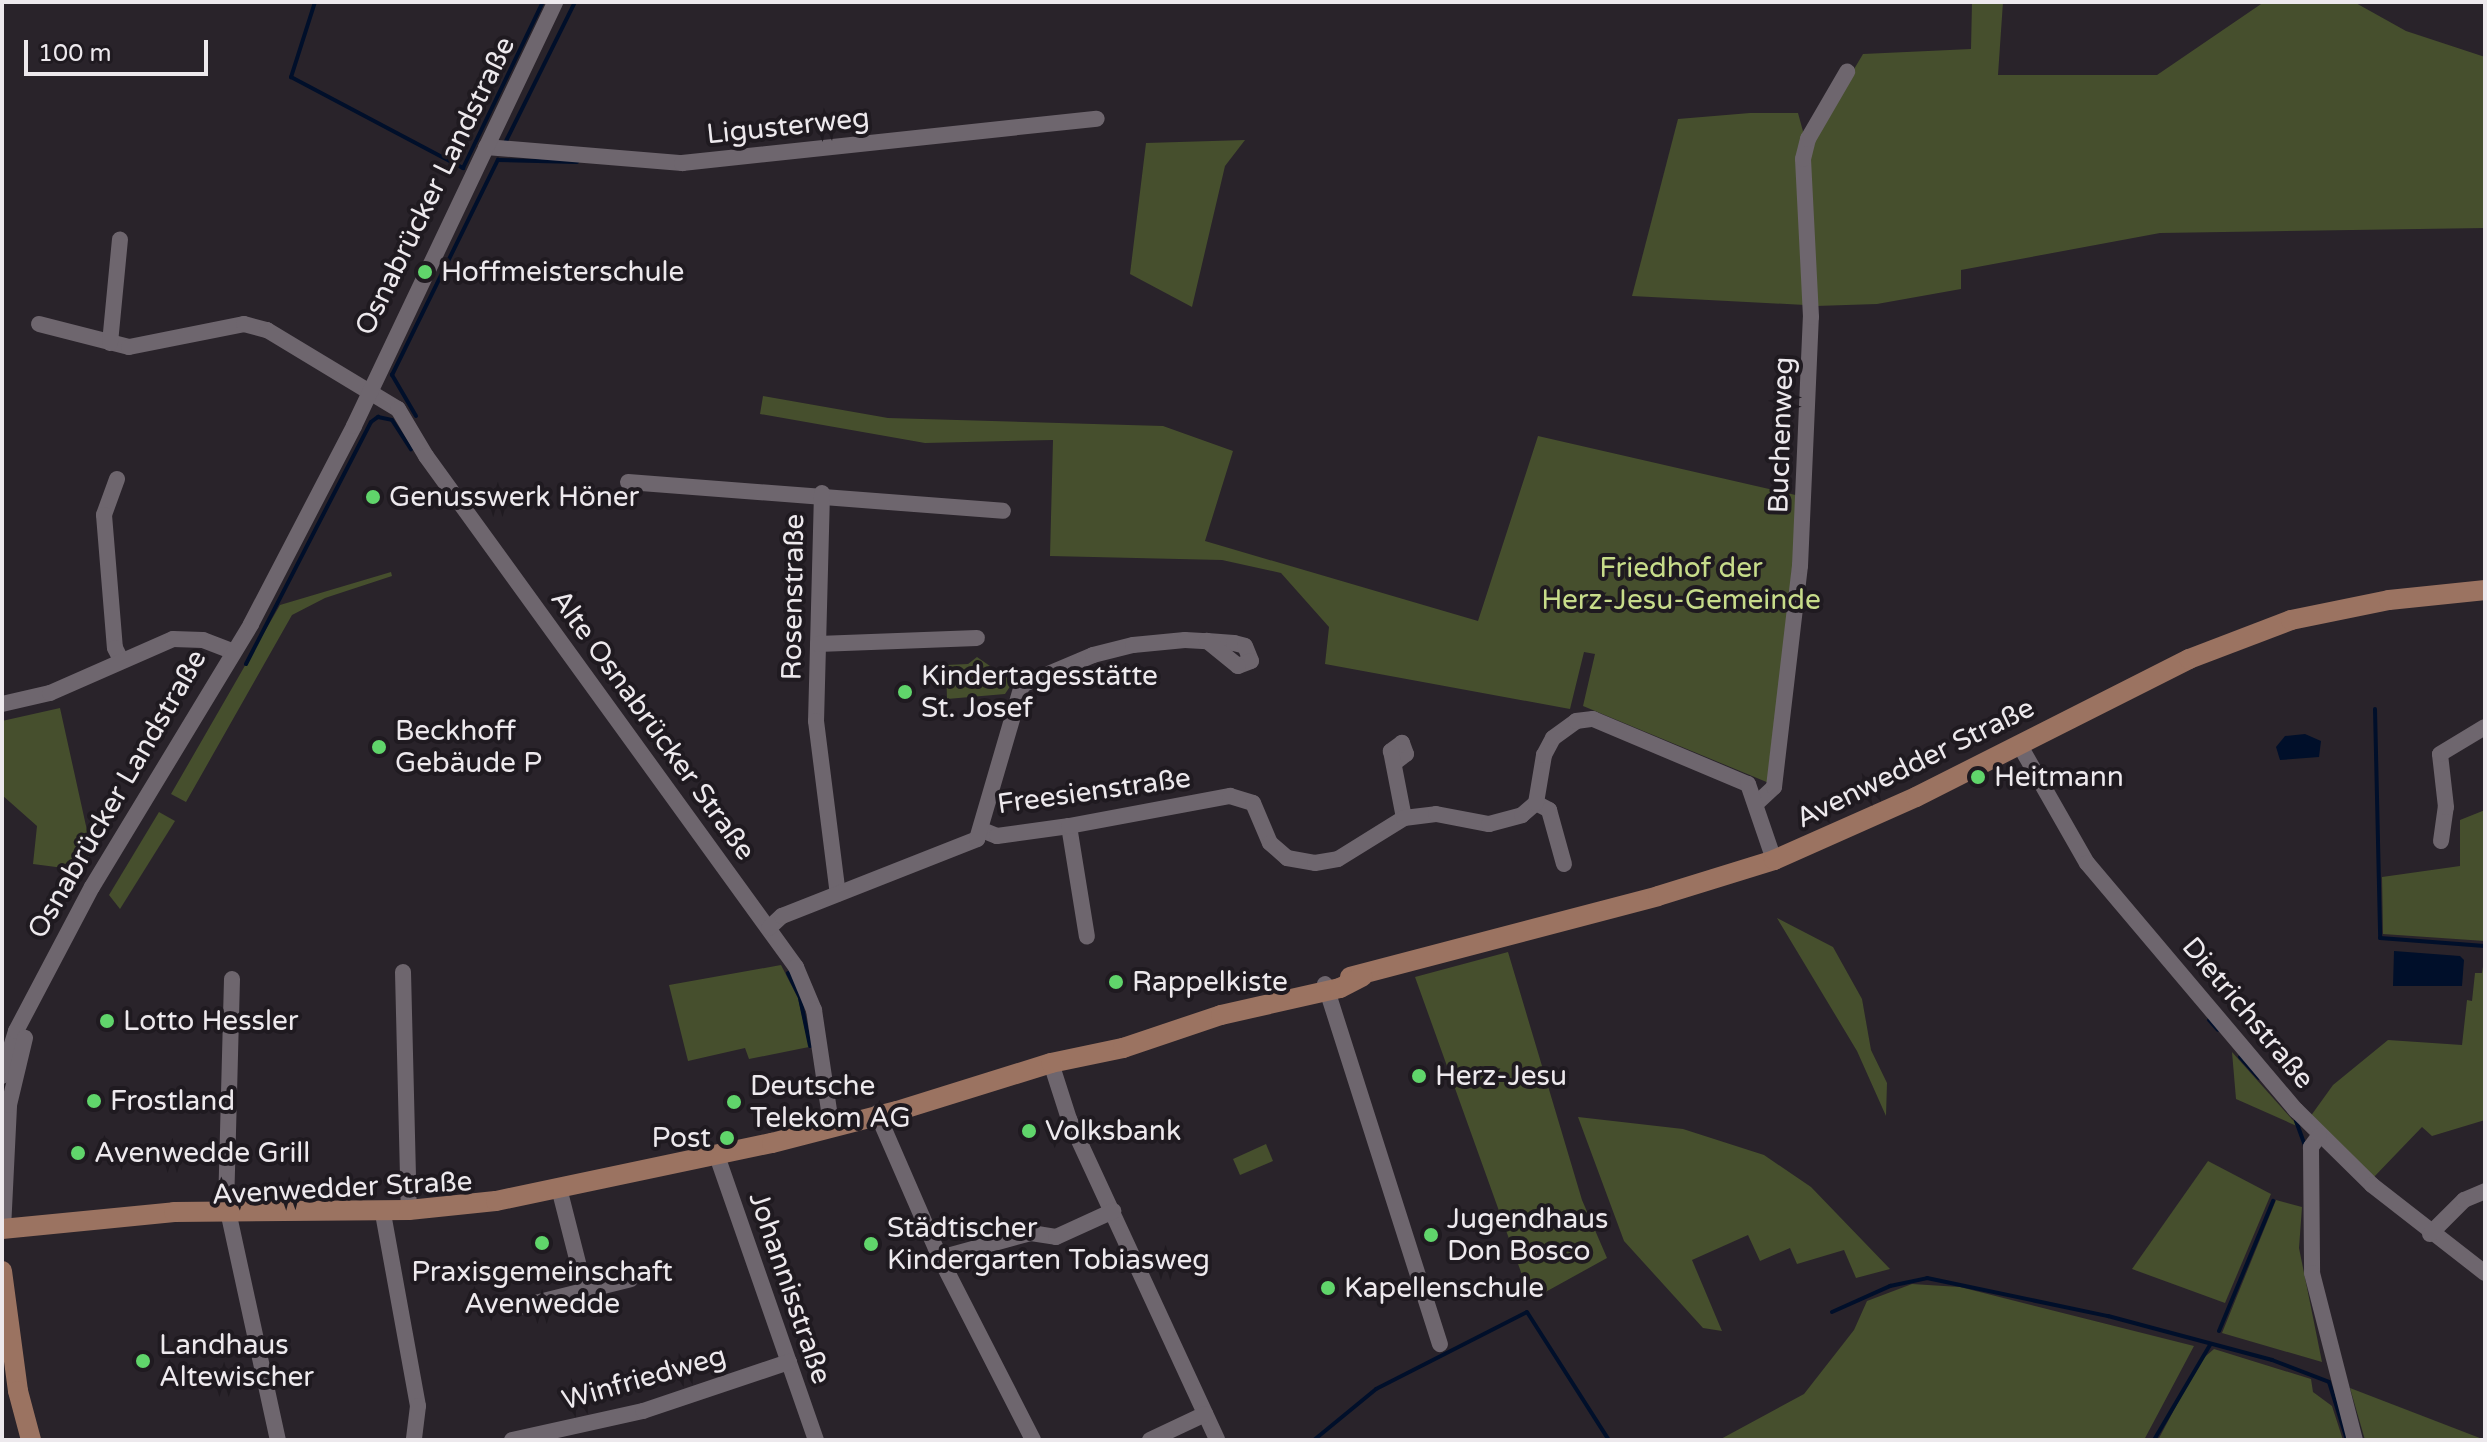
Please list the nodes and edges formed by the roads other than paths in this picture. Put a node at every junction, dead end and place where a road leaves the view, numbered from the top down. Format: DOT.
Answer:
graph roads {
  1 [pos="555,2"];
  2 [pos="1847,72"];
  3 [pos="1097,119"];
  4 [pos="486,147"];
  5 [pos="120,239"];
  6 [pos="39,324"];
  7 [pos="110,343"];
  8 [pos="366,392"];
  9 [pos="117,479"];
  10 [pos="628,482"];
  11 [pos="822,493"];
  12 [pos="1003,511"];
  13 [pos="2485,590"];
  14 [pos="977,638"];
  15 [pos="1207,641"];
  16 [pos="818,644"];
  17 [pos="234,645"];
  18 [pos="121,660"];
  19 [pos="2,704"];
  20 [pos="2485,727"];
  21 [pos="2019,744"];
  22 [pos="1394,763"];
  23 [pos="1758,802"];
  24 [pos="1536,803"];
  25 [pos="1404,818"];
  26 [pos="1069,826"];
  27 [pos="982,830"];
  28 [pos="2441,841"];
  29 [pos="1774,860"];
  30 [pos="1564,864"];
  31 [pos="838,894"];
  32 [pos="769,928"];
  33 [pos="1087,937"];
  34 [pos="403,972"];
  35 [pos="232,979"];
  36 [pos="1326,988"];
  37 [pos="25,1020"];
  38 [pos="1060,1060"];
  39 [pos="2,1076"];
  40 [pos="879,1112"];
  41 [pos="831,1124"];
  42 [pos="2319,1136"];
  43 [pos="716,1153"];
  44 [pos="679,1162"];
  45 [pos="2485,1191"];
  46 [pos="561,1196"];
  47 [pos="409,1210"];
  48 [pos="1113,1211"];
  49 [pos="231,1216"];
  50 [pos="384,1219"];
  51 [pos="2,1229"];
  52 [pos="2430,1234"];
  53 [pos="2,1243"];
  54 [pos="940,1258"];
  55 [pos="2,1271"];
  56 [pos="2485,1273"];
  57 [pos="631,1279"];
  58 [pos="585,1290"];
  59 [pos="519,1307"];
  60 [pos="1440,1344"];
  61 [pos="789,1362"];
  62 [pos="2,1366"];
  63 [pos="1205,1414"];
  64 [pos="21,1440"];
  65 [pos="31,1440"];
  66 [pos="278,1440"];
  67 [pos="414,1440"];
  68 [pos="512,1440"];
  69 [pos="816,1440"];
  70 [pos="1033,1440"];
  71 [pos="1150,1440"];
  72 [pos="1217,1440"];
  73 [pos="2355,1440"];
  1 -- 4 [label="street, Osnabrücker Landstraße"];
  2 -- 23 [label="street, Buchenweg"];
  3 -- 4 [label="street, Ligusterweg"];
  4 -- 8 [label="street, Osnabrücker Landstraße"];
  5 -- 7 [label="street"];
  6 -- 7 [label="street, Alte Osnabrücker Straße"];
  7 -- 8 [label="street, Alte Osnabrücker Straße"];
  8 -- 17 [label="street, Osnabrücker Landstraße"];
  8 -- 32 [label="street, Alte Osnabrücker Straße"];
  9 -- 18 [label="street"];
  10 -- 11 [label="street, Rosenstraße"];
  11 -- 12 [label="street"];
  11 -- 16 [label="street, Rosenstraße"];
  13 -- 21 [label="main road, Avenwedder Straße"];
  14 -- 16 [label="street"];
  15 -- 27 [label="street"];
  16 -- 31 [label="street, Rosenstraße"];
  17 -- 18 [label="street"];
  17 -- 37 [label="street, Osnabrücker Landstraße"];
  18 -- 19 [label="street"];
  20 -- 28 [label="street"];
  21 -- 29 [label="main road, Avenwedder Straße"];
  21 -- 42 [label="street, Dietrichstraße"];
  22 -- 25 [label="street"];
  23 -- 24 [label="street"];
  23 -- 29 [label="street"];
  24 -- 25 [label="street"];
  24 -- 30 [label="street"];
  25 -- 26 [label="street, Freesienstraße"];
  26 -- 27 [label="street, Freesienstraße"];
  26 -- 33 [label="street"];
  27 -- 31 [label="street, Freesienstraße"];
  29 -- 36 [label="main road, Avenwedder Straße"];
  31 -- 32 [label="street, Freesienstraße"];
  32 -- 41 [label="street, Alte Osnabrücker Straße"];
  34 -- 47 [label="street"];
  35 -- 49 [label="street"];
  36 -- 38 [label="main road, Avenwedder Straße"];
  36 -- 60 [label="street"];
  37 -- 39 [label="street, Osnabrücker Landstraße"];
  37 -- 51 [label="street, Osnabrücker Landstraße"];
  38 -- 40 [label="main road, Avenwedder Straße"];
  38 -- 48 [label="street"];
  40 -- 41 [label="main road, Avenwedder Straße"];
  40 -- 54 [label="street"];
  41 -- 43 [label="main road, Avenwedder Straße"];
  42 -- 52 [label="street, Dietrichstraße"];
  42 -- 73 [label="street"];
  43 -- 44 [label="main road, Avenwedder Straße"];
  43 -- 61 [label="street, Johannisstraße"];
  44 -- 46 [label="main road, Avenwedder Straße"];
  44 -- 47 [label="main road, Avenwedder Straße"];
  45 -- 52 [label="street"];
  46 -- 50 [label="main road, Avenwedder Straße"];
  46 -- 58 [label="street"];
  47 -- 49 [label="main road, Avenwedder Straße"];
  48 -- 54 [label="street"];
  48 -- 63 [label="street"];
  49 -- 50 [label="main road, Avenwedder Straße"];
  49 -- 51 [label="main road, Avenwedder Straße"];
  49 -- 53 [label="main road, Avenwedder Straße"];
  49 -- 66 [label="street"];
  50 -- 67 [label="street"];
  51 -- 53 [label="main road, Osnabrücker Landstraße"];
  52 -- 56 [label="street, Dietrichstraße"];
  54 -- 70 [label="street"];
  55 -- 65 [label="main road"];
  57 -- 58 [label="street"];
  58 -- 59 [label="street"];
  61 -- 68 [label="street, Winfriedweg"];
  61 -- 69 [label="street, Johannisstraße"];
  62 -- 64 [label="main road"];
  63 -- 71 [label="street"];
  63 -- 72 [label="street"];
}
